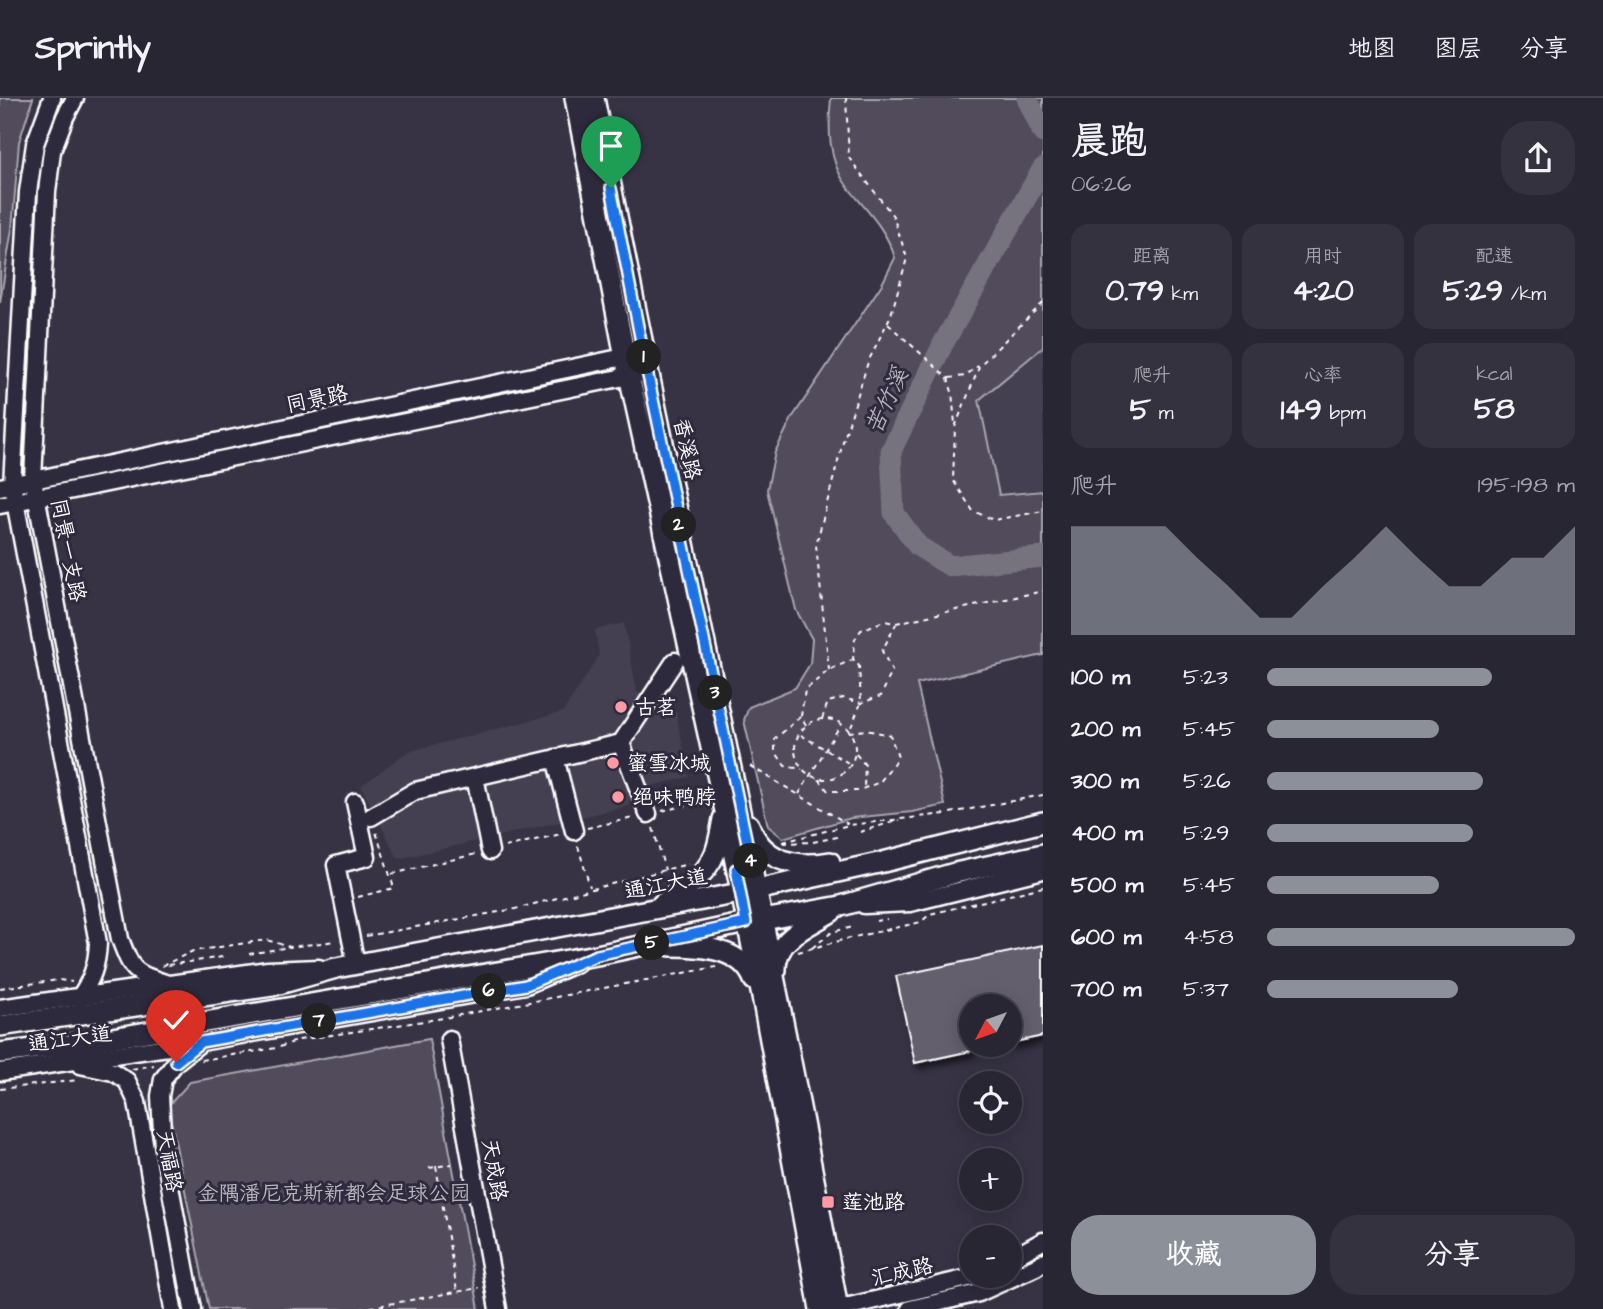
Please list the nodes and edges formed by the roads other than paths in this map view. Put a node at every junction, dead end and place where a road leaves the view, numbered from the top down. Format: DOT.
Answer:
graph roads {
  1 [pos="75,98"];
  2 [pos="575,98"];
  3 [pos="594,98"];
  4 [pos="49,99"];
  5 [pos="636,364"];
  6 [pos="33,479"];
  7 [pos="6,486"];
  8 [pos="36,497"];
  9 [pos="8,504"];
  10 [pos="675,661"];
  11 [pos="621,743"];
  12 [pos="555,758"];
  13 [pos="475,777"];
  14 [pos="735,789"];
  15 [pos="355,802"];
  16 [pos="725,811"];
  17 [pos="649,814"];
  18 [pos="371,817"];
  19 [pos="1043,822"];
  20 [pos="574,831"];
  21 [pos="490,850"];
  22 [pos="1043,854"];
  23 [pos="883,862"];
  24 [pos="1043,870"];
  25 [pos="748,891"];
  26 [pos="841,906"];
  27 [pos="652,911"];
  28 [pos="754,921"];
  29 [pos="639,946"];
  30 [pos="597,955"];
  31 [pos="356,964"];
  32 [pos="336,968"];
  33 [pos="168,984"];
  34 [pos="84,991"];
  35 [pos="770,1001"];
  36 [pos="0,1009"];
  37 [pos="0,1026"];
  38 [pos="449,1039"];
  39 [pos="201,1042"];
  40 [pos="0,1054"];
  41 [pos="71,1063"];
  42 [pos="0,1072"];
  43 [pos="1043,1241"];
  44 [pos="1022,1252"];
  45 [pos="1043,1262"];
  46 [pos="959,1280"];
  47 [pos="173,1309"];
  48 [pos="193,1309"];
  49 [pos="498,1309"];
  50 [pos="820,1309"];
  51 [pos="838,1309"];
  52 [pos="910,1309"];
  1 -- 6 [label="street, 同景一支路"];
  2 -- 5 [label="main road, 香溪路"];
  3 -- 5 [label="main road, 香溪路"];
  4 -- 7 [label="street, 同景一支路"];
  5 -- 6 [label="street, 同景路"];
  5 -- 8 [label="street"];
  5 -- 14 [label="main road, 香溪路"];
  5 -- 16 [label="main road, 香溪路"];
  6 -- 7 [label="street, 同景路"];
  6 -- 8 [label="street, 同景一支路"];
  7 -- 9 [label="street, 同景一支路"];
  8 -- 9 [label="street"];
  8 -- 33 [label="street, 同景一支路"];
  9 -- 34 [label="street, 同景一支路"];
  10 -- 11 [label="street"];
  11 -- 12 [label="street"];
  11 -- 17 [label="street"];
  12 -- 13 [label="street"];
  12 -- 20 [label="street"];
  13 -- 18 [label="street"];
  13 -- 21 [label="street"];
  14 -- 23 [label="main road"];
  14 -- 25 [label="main road, 香溪路"];
  15 -- 31 [label="street"];
  16 -- 25 [label="main road, 香溪路"];
  16 -- 27 [label="main road"];
  19 -- 23 [label="main road, 通江大道"];
  22 -- 26 [label="main road, 通江大道"];
  23 -- 25 [label="main road, 通江大道"];
  24 -- 26 [label="street, 通江大道"];
  25 -- 27 [label="main road, 通江大道"];
  25 -- 28 [label="main road"];
  26 -- 28 [label="main road, 通江大道"];
  26 -- 35 [label="main road"];
  27 -- 31 [label="main road, 通江大道"];
  28 -- 29 [label="main road, 通江大道"];
  28 -- 35 [label="main road"];
  29 -- 30 [label="main road, 通江大道"];
  29 -- 35 [label="main road"];
  30 -- 39 [label="street, 通江大道"];
  30 -- 40 [label="main road, 通江大道"];
  31 -- 32 [label="main road, 通江大道"];
  32 -- 33 [label="street, 通江大道"];
  32 -- 37 [label="main road, 通江大道"];
  33 -- 34 [label="street, 通江大道"];
  34 -- 36 [label="street, 通江大道"];
  35 -- 50 [label="main road"];
  35 -- 51 [label="main road"];
  38 -- 49 [label="street, 天成路"];
  39 -- 41 [label="street, 通江大道"];
  39 -- 48 [label="street, 天福路"];
  41 -- 42 [label="street, 通江大道"];
  41 -- 47 [label="street, 天福路"];
  43 -- 44 [label="street"];
  45 -- 52 [label="street, 汇成路"];
  46 -- 51 [label="street, 汇成路"];
}
